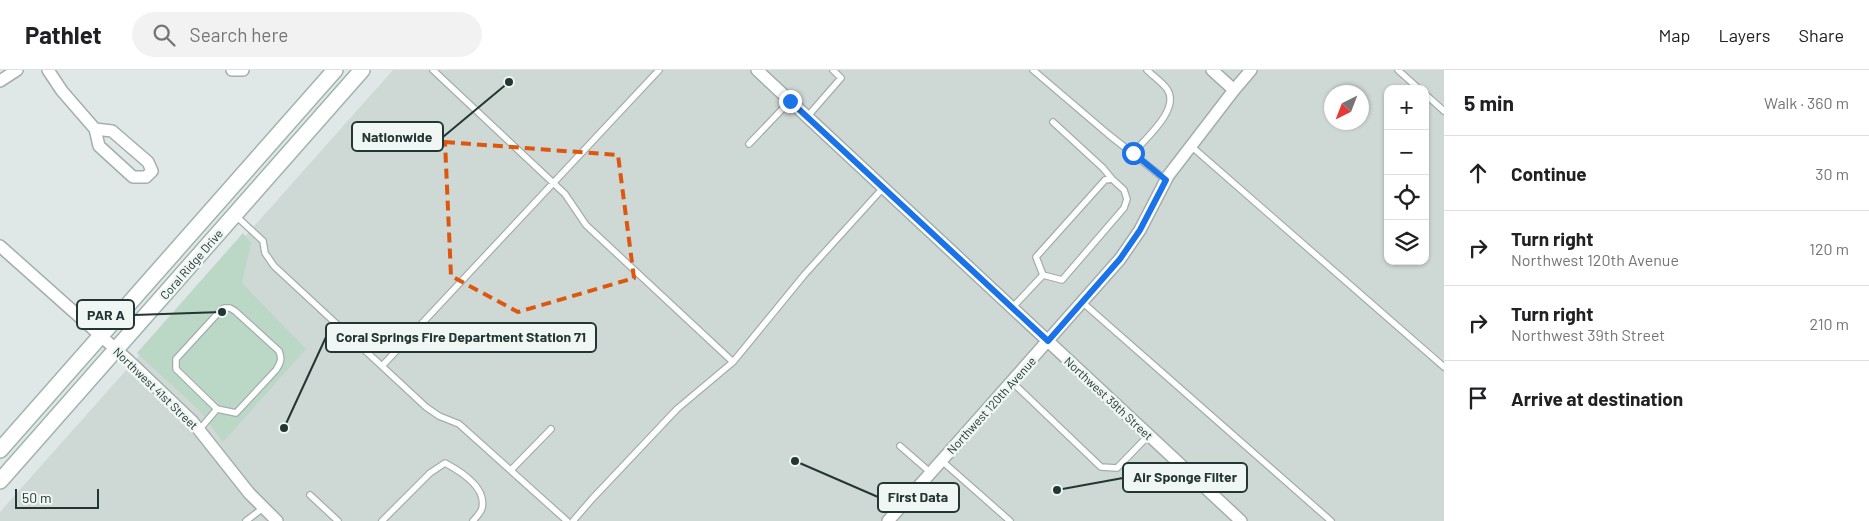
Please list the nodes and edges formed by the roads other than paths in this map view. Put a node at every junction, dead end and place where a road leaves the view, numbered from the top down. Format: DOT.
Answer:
graph roads {
  1 [pos="17,70"];
  2 [pos="48,70"];
  3 [pos="232,70"];
  4 [pos="243,70"];
  5 [pos="335,70"];
  6 [pos="362,70"];
  7 [pos="433,70"];
  8 [pos="659,70"];
  9 [pos="757,70"];
  10 [pos="832,70"];
  11 [pos="1033,70"];
  12 [pos="1147,70"];
  13 [pos="1212,70"];
  14 [pos="1251,70"];
  15 [pos="1398,70"];
  16 [pos="0,81"];
  17 [pos="1415,85"];
  18 [pos="1234,90"];
  19 [pos="1429,98"];
  20 [pos="790,101"];
  21 [pos="1444,111"];
  22 [pos="807,117"];
  23 [pos="1053,122"];
  24 [pos="95,129"];
  25 [pos="749,144"];
  26 [pos="1191,146"];
  27 [pos="1133,153"];
  28 [pos="1112,179"];
  29 [pos="1166,180"];
  30 [pos="552,182"];
  31 [pos="883,188"];
  32 [pos="235,214"];
  33 [pos="0,246"];
  34 [pos="1042,275"];
  35 [pos="1082,302"];
  36 [pos="1012,308"];
  37 [pos="101,336"];
  38 [pos="1048,341"];
  39 [pos="116,349"];
  40 [pos="733,362"];
  41 [pos="383,365"];
  42 [pos="1444,367"];
  43 [pos="1012,382"];
  44 [pos="217,409"];
  45 [pos="551,429"];
  46 [pos="200,430"];
  47 [pos="1149,435"];
  48 [pos="900,446"];
  49 [pos="0,450"];
  50 [pos="942,461"];
  51 [pos="511,470"];
  52 [pos="931,474"];
  53 [pos="0,481"];
  54 [pos="310,495"];
  55 [pos="263,508"];
  56 [pos="246,521"];
  57 [pos="277,521"];
  58 [pos="338,521"];
  59 [pos="382,521"];
  60 [pos="473,521"];
  61 [pos="567,521"];
  62 [pos="573,521"];
  63 [pos="888,521"];
  64 [pos="1010,521"];
  65 [pos="1241,521"];
  66 [pos="1331,521"];
  1 -- 16 [label="street"];
  2 -- 24 [label="street"];
  3 -- 4 [label="street"];
  5 -- 37 [label="main road, Coral Ridge Drive"];
  6 -- 32 [label="main road, Coral Ridge Drive"];
  7 -- 30 [label="lane"];
  8 -- 30 [label="lane"];
  9 -- 20 [label="street, Northwest 39th Street"];
  10 -- 22 [label="lane"];
  11 -- 27 [label="lane"];
  12 -- 27 [label="lane"];
  13 -- 18 [label="street"];
  14 -- 18 [label="street, Northwest 120th Avenue"];
  15 -- 17 [label="lane"];
  18 -- 26 [label="street, Northwest 120th Avenue"];
  19 -- 21 [label="lane"];
  20 -- 22 [label="street, Northwest 39th Street"];
  20 -- 25 [label="lane"];
  22 -- 31 [label="street, Northwest 39th Street"];
  23 -- 28 [label="lane"];
  24 -- 24 [label="street"];
  26 -- 29 [label="street, Northwest 120th Avenue"];
  26 -- 42 [label="lane"];
  27 -- 29 [label="lane"];
  28 -- 34 [label="lane"];
  28 -- 34 [label="lane"];
  29 -- 35 [label="street, Northwest 120th Avenue"];
  30 -- 40 [label="lane"];
  30 -- 41 [label="lane"];
  31 -- 36 [label="street, Northwest 39th Street"];
  31 -- 40 [label="lane"];
  32 -- 39 [label="main road, Coral Ridge Drive"];
  32 -- 41 [label="lane"];
  33 -- 37 [label="street, Northwest 41st Street"];
  34 -- 36 [label="lane"];
  35 -- 38 [label="street, Northwest 120th Avenue"];
  35 -- 66 [label="lane"];
  36 -- 38 [label="street, Northwest 39th Street"];
  37 -- 39 [label="street, Northwest 41st Street"];
  37 -- 49 [label="main road, Coral Ridge Drive"];
  38 -- 43 [label="street, Northwest 120th Avenue"];
  38 -- 47 [label="street, Northwest 39th Street"];
  39 -- 46 [label="street, Northwest 41st Street"];
  39 -- 53 [label="main road, Coral Ridge Drive"];
  40 -- 62 [label="lane"];
  41 -- 51 [label="lane"];
  43 -- 47 [label="lane"];
  43 -- 50 [label="street, Northwest 120th Avenue"];
  44 -- 44 [label="lane"];
  44 -- 46 [label="lane"];
  45 -- 51 [label="lane"];
  46 -- 55 [label="street, Northwest 41st Street"];
  47 -- 65 [label="street, Northwest 39th Street"];
  48 -- 52 [label="lane"];
  50 -- 52 [label="street, Northwest 120th Avenue"];
  50 -- 64 [label="lane"];
  51 -- 61 [label="lane"];
  52 -- 63 [label="street, Northwest 120th Avenue"];
  54 -- 58 [label="lane"];
  55 -- 56 [label="lane"];
  55 -- 57 [label="street, Northwest 41st Street"];
  59 -- 60 [label="lane"];
}
